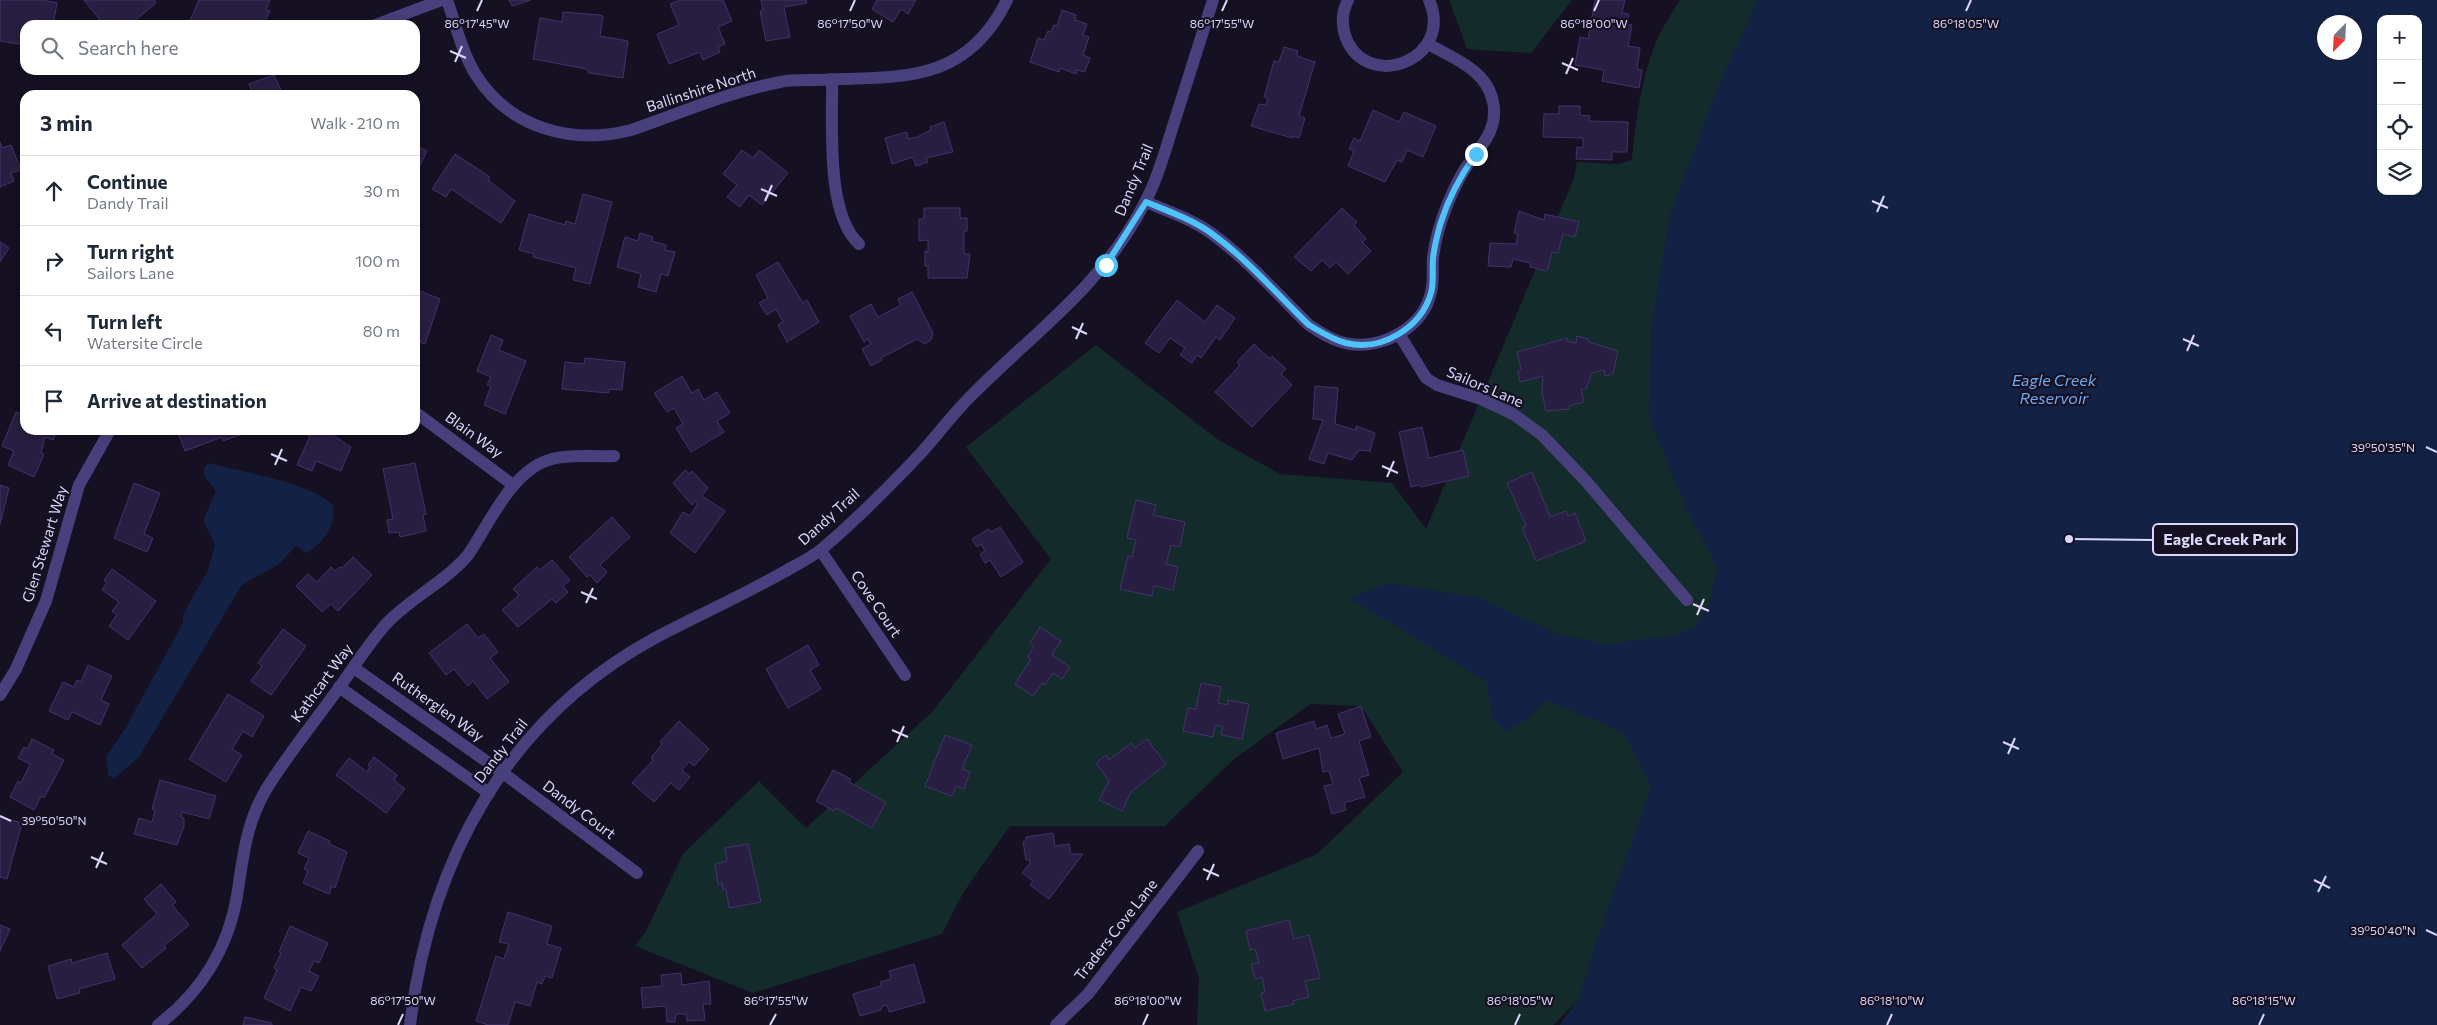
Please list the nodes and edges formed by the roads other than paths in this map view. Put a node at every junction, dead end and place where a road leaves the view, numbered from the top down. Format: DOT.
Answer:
graph roads {
  1 [pos="442,0"];
  2 [pos="447,0"];
  3 [pos="1007,0"];
  4 [pos="1213,0"];
  5 [pos="1348,0"];
  6 [pos="1429,0"];
  7 [pos="388,20"];
  8 [pos="1428,44"];
  9 [pos="832,79"];
  10 [pos="1146,202"];
  11 [pos="860,244"];
  12 [pos="1399,334"];
  13 [pos="420,416"];
  14 [pos="107,435"];
  15 [pos="614,456"];
  16 [pos="513,485"];
  17 [pos="821,550"];
  18 [pos="1687,600"];
  19 [pos="354,668"];
  20 [pos="905,675"];
  21 [pos="339,688"];
  22 [pos="0,695"];
  23 [pos="503,773"];
  24 [pos="489,793"];
  25 [pos="1198,851"];
  26 [pos="637,873"];
  27 [pos="158,1025"];
  28 [pos="410,1025"];
  29 [pos="1056,1025"];
  1 -- 7 [label="street"];
  2 -- 9 [label="street, Ballinshire North"];
  3 -- 9 [label="street, Ballinshire North"];
  4 -- 10 [label="street, Dandy Trail"];
  5 -- 8 [label="street"];
  6 -- 8 [label="street"];
  8 -- 12 [label="street"];
  9 -- 11 [label="street"];
  10 -- 12 [label="street"];
  10 -- 17 [label="street, Dandy Trail"];
  12 -- 18 [label="street, Sailors Lane"];
  13 -- 16 [label="street, Blain Way"];
  14 -- 22 [label="street, Glen Stewart Way"];
  15 -- 16 [label="street, Kathcart Way"];
  16 -- 19 [label="street, Kathcart Way"];
  17 -- 20 [label="street, Cove Court"];
  17 -- 23 [label="street, Dandy Trail"];
  19 -- 21 [label="street, Kathcart Way"];
  19 -- 23 [label="street, Rutherglen Way"];
  21 -- 24 [label="street"];
  21 -- 27 [label="street, Kathcart Way"];
  23 -- 24 [label="street, Dandy Trail"];
  23 -- 26 [label="street, Dandy Court"];
  24 -- 28 [label="street, Dandy Trail"];
  25 -- 29 [label="street, Traders Cove Lane"];
}
